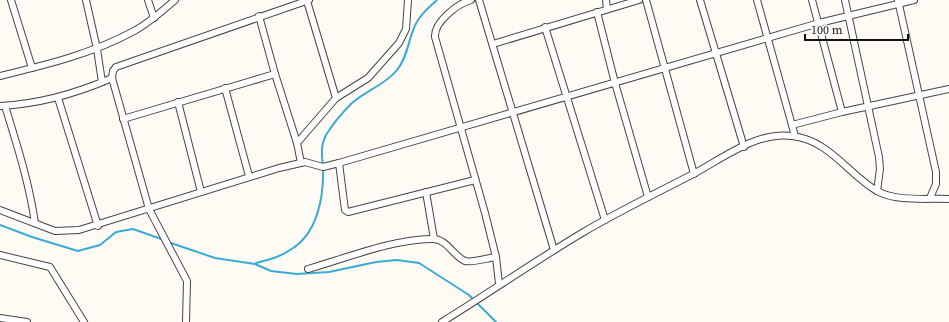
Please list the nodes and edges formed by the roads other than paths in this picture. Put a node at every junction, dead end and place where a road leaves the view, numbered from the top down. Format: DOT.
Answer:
graph roads {
  1 [pos="11,0"];
  2 [pos="86,0"];
  3 [pos="148,0"];
  4 [pos="175,0"];
  5 [pos="308,0"];
  6 [pos="408,0"];
  7 [pos="471,0"];
  8 [pos="479,0"];
  9 [pos="606,0"];
  10 [pos="639,0"];
  11 [pos="646,0"];
  12 [pos="700,0"];
  13 [pos="757,0"];
  14 [pos="812,0"];
  15 [pos="845,0"];
  16 [pos="914,0"];
  17 [pos="898,2"];
  18 [pos="607,9"];
  19 [pos="597,12"];
  20 [pos="848,15"];
  21 [pos="259,16"];
  22 [pos="154,18"];
  23 [pos="819,23"];
  24 [pos="545,27"];
  25 [pos="768,38"];
  26 [pos="493,44"];
  27 [pos="97,49"];
  28 [pos="716,53"];
  29 [pos="32,68"];
  30 [pos="665,68"];
  31 [pos="275,74"];
  32 [pos="0,76"];
  33 [pos="112,78"];
  34 [pos="102,82"];
  35 [pos="615,83"];
  36 [pos="225,88"];
  37 [pos="949,89"];
  38 [pos="919,96"];
  39 [pos="567,97"];
  40 [pos="58,98"];
  41 [pos="336,98"];
  42 [pos="178,102"];
  43 [pos="3,106"];
  44 [pos="869,107"];
  45 [pos="842,112"];
  46 [pos="514,113"];
  47 [pos="123,119"];
  48 [pos="792,125"];
  49 [pos="461,127"];
  50 [pos="795,136"];
  51 [pos="297,143"];
  52 [pos="744,147"];
  53 [pos="301,163"];
  54 [pos="339,164"];
  55 [pos="694,174"];
  56 [pos="249,176"];
  57 [pos="475,180"];
  58 [pos="877,191"];
  59 [pos="202,192"];
  60 [pos="426,192"];
  61 [pos="648,197"];
  62 [pos="930,198"];
  63 [pos="949,199"];
  64 [pos="149,209"];
  65 [pos="0,210"];
  66 [pos="605,220"];
  67 [pos="35,223"];
  68 [pos="98,226"];
  69 [pos="434,239"];
  70 [pos="554,250"];
  71 [pos="0,255"];
  72 [pos="496,257"];
  73 [pos="308,269"];
  74 [pos="499,284"];
  75 [pos="0,318"];
  76 [pos="27,322"];
  77 [pos="84,322"];
  78 [pos="186,322"];
  79 [pos="442,322"];
  1 -- 29 [label="street"];
  2 -- 27 [label="street"];
  3 -- 22 [label="street"];
  4 -- 22 [label="street"];
  5 -- 21 [label="street"];
  5 -- 41 [label="street"];
  6 -- 41 [label="street"];
  7 -- 49 [label="street"];
  8 -- 26 [label="street"];
  9 -- 18 [label="street"];
  10 -- 18 [label="street"];
  11 -- 30 [label="street"];
  12 -- 28 [label="street"];
  13 -- 25 [label="street"];
  14 -- 23 [label="street"];
  15 -- 20 [label="street"];
  16 -- 17 [label="street"];
  17 -- 20 [label="street"];
  17 -- 38 [label="street"];
  18 -- 19 [label="street"];
  19 -- 24 [label="street"];
  19 -- 35 [label="street"];
  20 -- 23 [label="street"];
  20 -- 44 [label="street"];
  21 -- 31 [label="street"];
  21 -- 33 [label="street"];
  22 -- 27 [label="street"];
  23 -- 25 [label="street"];
  23 -- 45 [label="street"];
  24 -- 26 [label="street"];
  24 -- 39 [label="street"];
  25 -- 28 [label="street"];
  25 -- 48 [label="street"];
  26 -- 46 [label="street"];
  27 -- 29 [label="street"];
  27 -- 34 [label="street"];
  28 -- 30 [label="street"];
  28 -- 52 [label="street"];
  29 -- 32 [label="street"];
  30 -- 35 [label="street"];
  30 -- 55 [label="street"];
  31 -- 36 [label="street"];
  31 -- 51 [label="street"];
  33 -- 34 [label="street"];
  33 -- 47 [label="street"];
  34 -- 40 [label="street"];
  35 -- 39 [label="street"];
  35 -- 61 [label="street"];
  36 -- 42 [label="street"];
  36 -- 56 [label="street"];
  37 -- 38 [label="street"];
  38 -- 44 [label="street"];
  38 -- 62 [label="street"];
  39 -- 46 [label="street"];
  39 -- 66 [label="street"];
  40 -- 43 [label="street"];
  40 -- 68 [label="street"];
  41 -- 51 [label="street"];
  42 -- 47 [label="street"];
  42 -- 59 [label="street"];
  43 -- 67 [label="street"];
  44 -- 45 [label="street"];
  44 -- 58 [label="street"];
  45 -- 48 [label="street"];
  46 -- 49 [label="street"];
  46 -- 70 [label="street"];
  47 -- 64 [label="street"];
  48 -- 50 [label="street"];
  49 -- 54 [label="street"];
  49 -- 57 [label="street"];
  50 -- 52 [label="street"];
  50 -- 58 [label="street"];
  51 -- 53 [label="street"];
  52 -- 55 [label="street"];
  53 -- 54 [label="street"];
  53 -- 56 [label="street"];
  54 -- 60 [label="street"];
  55 -- 61 [label="street"];
  56 -- 59 [label="street"];
  57 -- 60 [label="street"];
  57 -- 72 [label="street"];
  58 -- 62 [label="street"];
  59 -- 64 [label="street"];
  60 -- 69 [label="street"];
  61 -- 66 [label="street"];
  62 -- 63 [label="street"];
  64 -- 68 [label="street"];
  64 -- 78 [label="street"];
  65 -- 67 [label="street"];
  66 -- 70 [label="street"];
  67 -- 68 [label="street"];
  69 -- 72 [label="street"];
  69 -- 73 [label="street"];
  70 -- 74 [label="street"];
  71 -- 77 [label="street"];
  72 -- 74 [label="street"];
  74 -- 79 [label="street"];
  75 -- 76 [label="street"];
}
